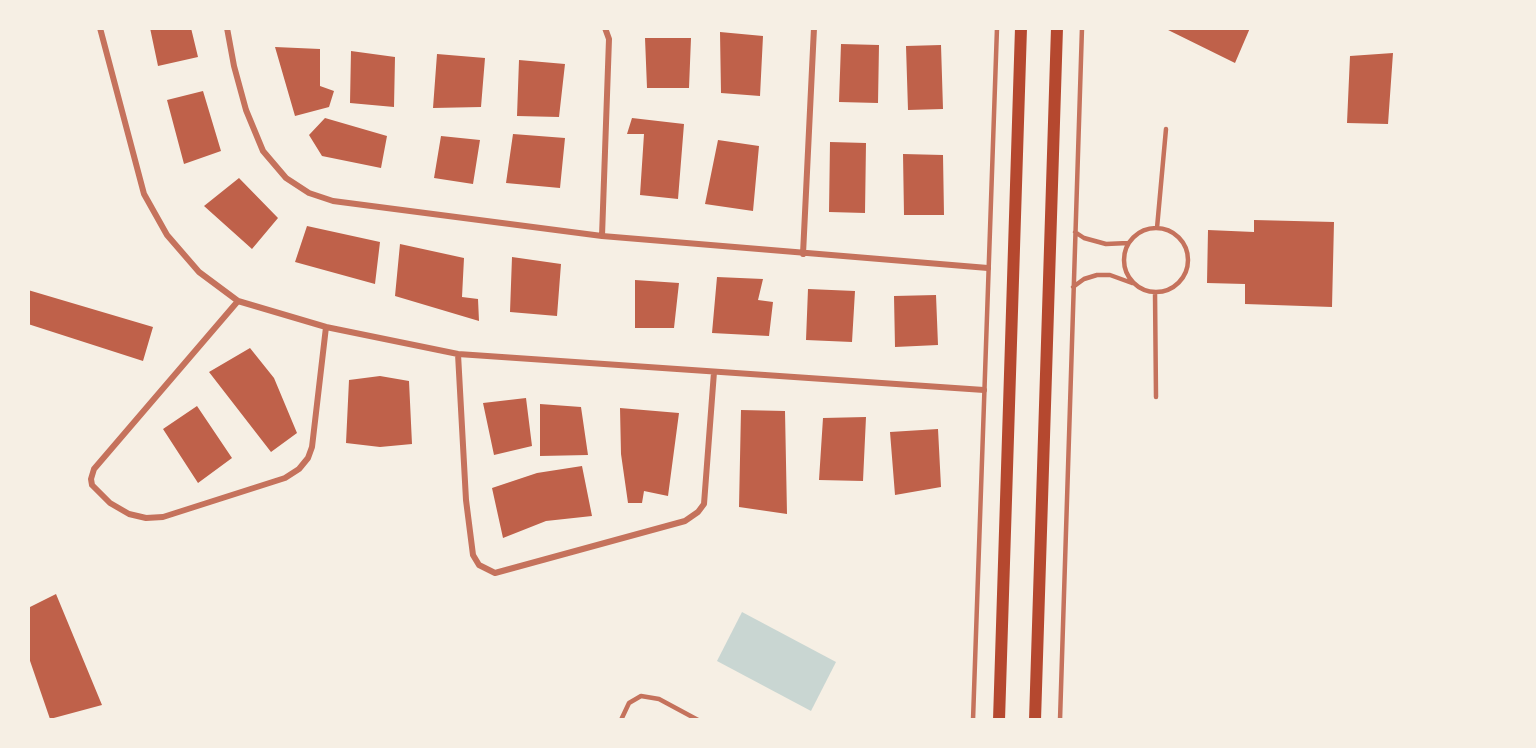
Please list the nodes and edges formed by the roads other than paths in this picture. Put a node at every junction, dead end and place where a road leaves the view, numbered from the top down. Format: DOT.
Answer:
graph roads {
  1 [pos="100,28"];
  2 [pos="227,28"];
  3 [pos="605,28"];
  4 [pos="814,28"];
  5 [pos="997,28"];
  6 [pos="1021,28"];
  7 [pos="1057,28"];
  8 [pos="1082,28"];
  9 [pos="1166,129"];
  10 [pos="1157,228"];
  11 [pos="1075,232"];
  12 [pos="602,236"];
  13 [pos="1128,243"];
  14 [pos="803,254"];
  15 [pos="988,268"];
  16 [pos="1135,284"];
  17 [pos="1073,287"];
  18 [pos="1155,292"];
  19 [pos="238,301"];
  20 [pos="326,327"];
  21 [pos="458,354"];
  22 [pos="714,372"];
  23 [pos="984,390"];
  24 [pos="1156,397"];
  25 [pos="621,720"];
  26 [pos="698,720"];
  27 [pos="973,720"];
  28 [pos="999,720"];
  29 [pos="1035,720"];
  30 [pos="1060,720"];
  1 -- 19 [label="street"];
  2 -- 12 [label="street"];
  3 -- 12 [label="street"];
  4 -- 14 [label="street"];
  5 -- 15 [label="lane"];
  6 -- 28 [label="main road"];
  7 -- 29 [label="main road"];
  8 -- 11 [label="lane"];
  9 -- 10 [label="lane"];
  10 -- 13 [label="lane"];
  10 -- 18 [label="lane"];
  11 -- 13 [label="lane"];
  11 -- 17 [label="lane"];
  12 -- 14 [label="street"];
  13 -- 16 [label="lane"];
  14 -- 15 [label="street"];
  15 -- 23 [label="lane"];
  16 -- 17 [label="lane"];
  16 -- 18 [label="lane"];
  17 -- 30 [label="lane"];
  18 -- 24 [label="lane"];
  19 -- 20 [label="street"];
  19 -- 20 [label="street"];
  20 -- 21 [label="street"];
  21 -- 22 [label="street"];
  21 -- 22 [label="street"];
  22 -- 23 [label="street"];
  23 -- 27 [label="lane"];
  25 -- 26 [label="lane"];
}
